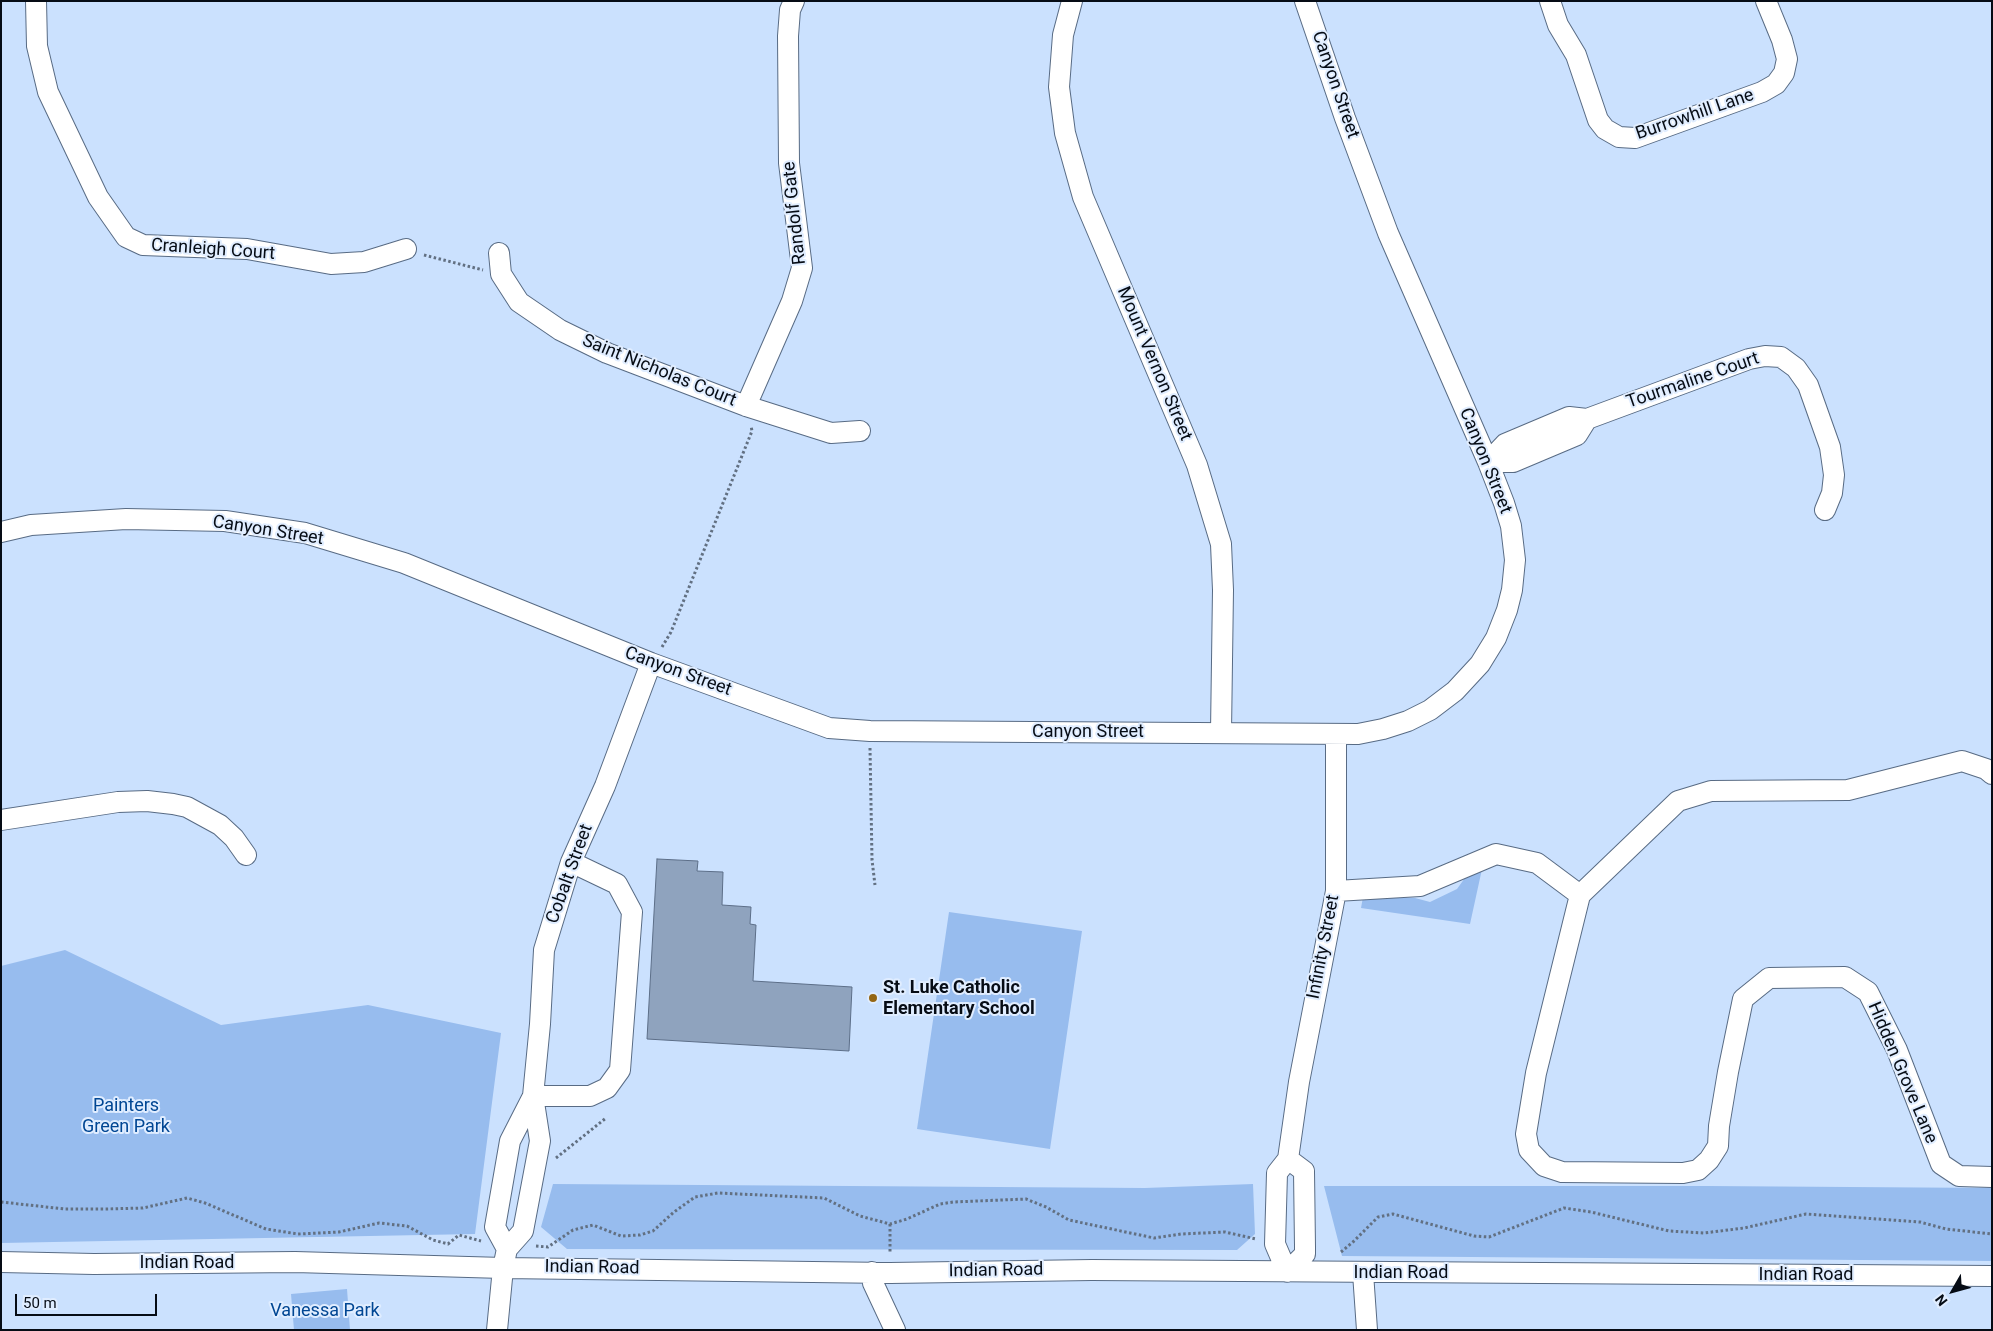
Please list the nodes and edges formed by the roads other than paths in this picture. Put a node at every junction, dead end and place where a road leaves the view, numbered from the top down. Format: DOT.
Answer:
graph roads {
  1 [pos="36,1"];
  2 [pos="1072,1"];
  3 [pos="1305,1"];
  4 [pos="1550,1"];
  5 [pos="1766,1"];
  6 [pos="788,4"];
  7 [pos="406,249"];
  8 [pos="499,253"];
  9 [pos="746,406"];
  10 [pos="860,431"];
  11 [pos="1488,462"];
  12 [pos="1824,510"];
  13 [pos="1,532"];
  14 [pos="651,663"];
  15 [pos="1221,732"];
  16 [pos="1336,734"];
  17 [pos="1992,774"];
  18 [pos="1,820"];
  19 [pos="246,854"];
  20 [pos="571,862"];
  21 [pos="1336,891"];
  22 [pos="1580,894"];
  23 [pos="533,1096"];
  24 [pos="1288,1159"];
  25 [pos="1992,1177"];
  26 [pos="505,1258"];
  27 [pos="1,1262"];
  28 [pos="881,1272"];
  29 [pos="1287,1272"];
  30 [pos="1363,1273"];
  31 [pos="1992,1276"];
  32 [pos="497,1330"];
  33 [pos="895,1330"];
  34 [pos="1367,1330"];
  1 -- 7 [label="street, Cranleigh Court"];
  2 -- 15 [label="street, Mount Vernon Street"];
  3 -- 11 [label="street, Canyon Street"];
  4 -- 5 [label="street, Burrowhill Lane"];
  6 -- 9 [label="street, Randolf Gate"];
  8 -- 9 [label="street, Saint Nicholas Court"];
  9 -- 10 [label="street, Saint Nicholas Court"];
  11 -- 12 [label="street, Tourmaline Court"];
  11 -- 16 [label="street, Canyon Street"];
  13 -- 14 [label="street, Canyon Street"];
  14 -- 15 [label="street, Canyon Street"];
  14 -- 20 [label="street, Cobalt Street"];
  15 -- 16 [label="street, Canyon Street"];
  16 -- 21 [label="street, Infinity Street"];
  17 -- 22 [label="street"];
  18 -- 19 [label="street"];
  20 -- 23 [label="street, Cobalt Street"];
  20 -- 23 [label="street"];
  21 -- 22 [label="street"];
  21 -- 24 [label="street, Infinity Street"];
  22 -- 25 [label="street, Hidden Grove Lane"];
  23 -- 26 [label="street, Cobalt Street"];
  23 -- 26 [label="street, Cobalt Street"];
  24 -- 29 [label="street, Infinity Street"];
  24 -- 29 [label="street"];
  26 -- 27 [label="street, Indian Road"];
  26 -- 28 [label="street, Indian Road"];
  26 -- 32 [label="street"];
  28 -- 29 [label="street, Indian Road"];
  28 -- 33 [label="street"];
  29 -- 30 [label="street, Indian Road"];
  30 -- 31 [label="street, Indian Road"];
  30 -- 34 [label="street"];
}
